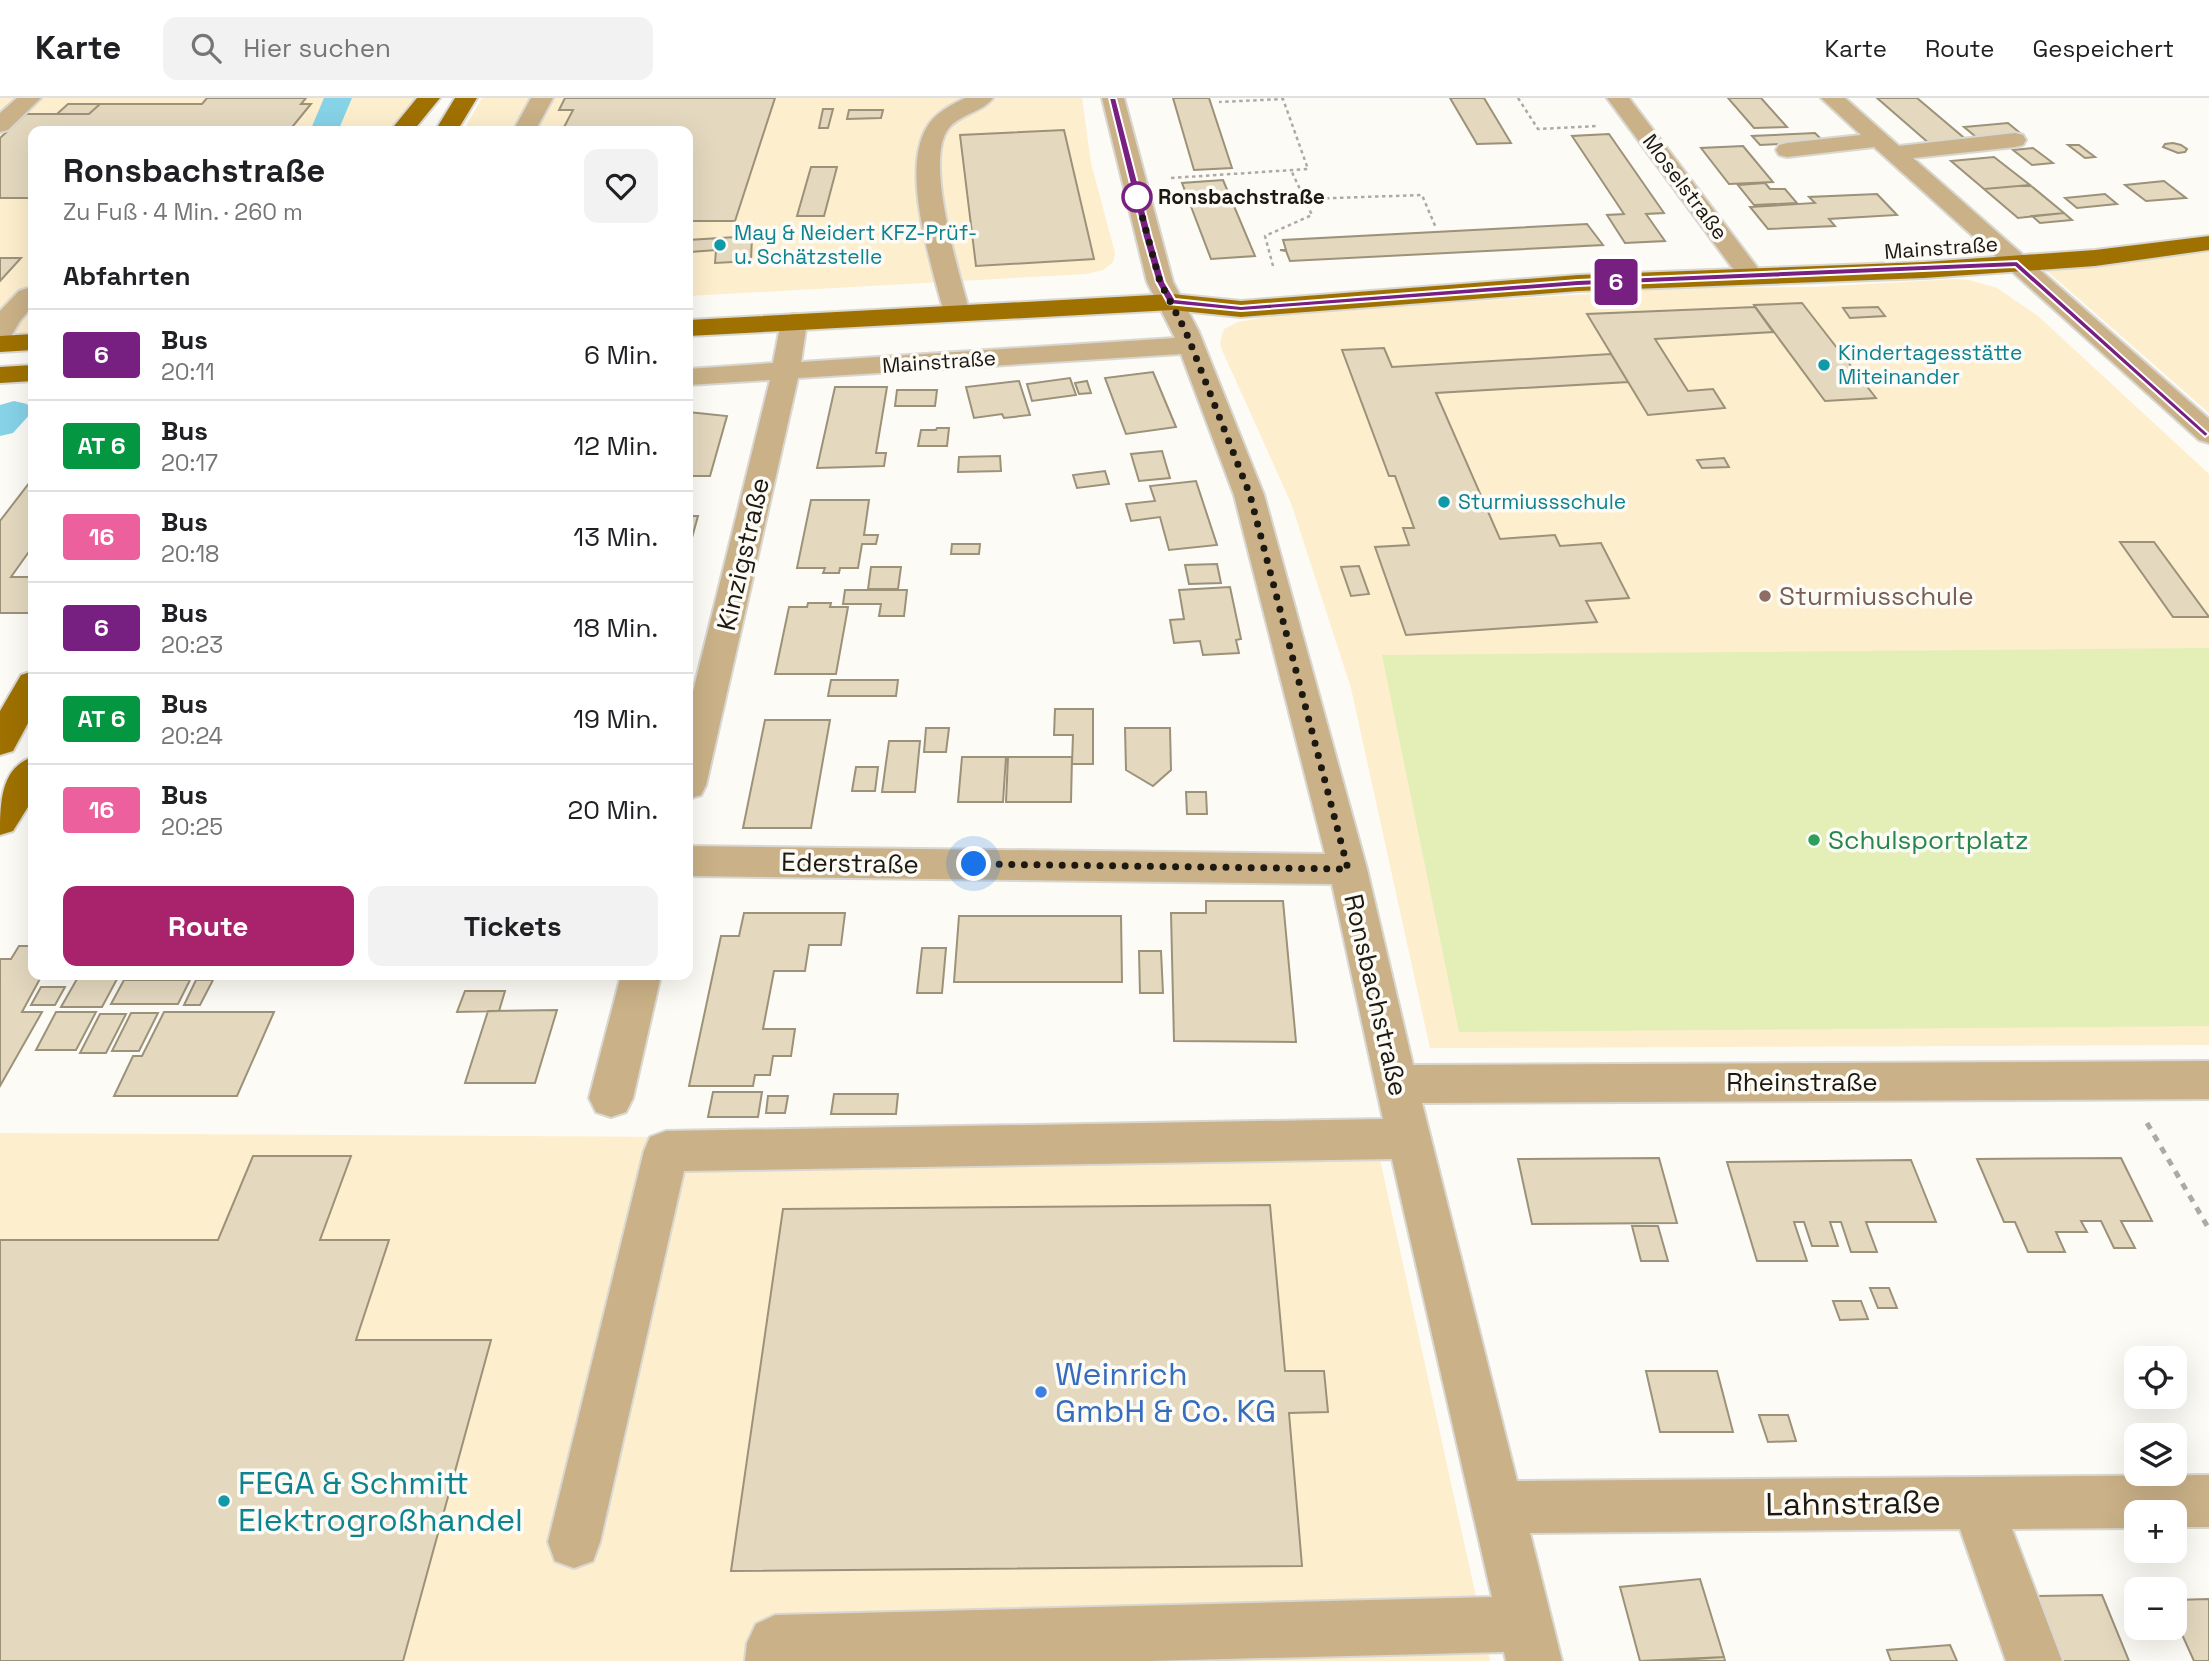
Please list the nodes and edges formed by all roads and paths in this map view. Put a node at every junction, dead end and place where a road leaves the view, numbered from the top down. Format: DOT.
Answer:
graph roads {
  1 [pos="30,98"];
  2 [pos="429,98"];
  3 [pos="466,98"];
  4 [pos="542,98"];
  5 [pos="982,98"];
  6 [pos="1113,98"];
  7 [pos="1518,98"];
  8 [pos="1618,98"];
  9 [pos="1832,98"];
  10 [pos="1219,102"];
  11 [pos="0,125"];
  12 [pos="405,126"];
  13 [pos="449,126"];
  14 [pos="527,126"];
  15 [pos="1602,126"];
  16 [pos="2015,140"];
  17 [pos="1787,150"];
  18 [pos="1892,152"];
  19 [pos="1291,170"];
  20 [pos="1171,177"];
  21 [pos="1305,200"];
  22 [pos="2209,224"];
  23 [pos="1436,228"];
  24 [pos="2209,243"];
  25 [pos="1996,244"];
  26 [pos="2017,264"];
  27 [pos="1273,266"];
  28 [pos="1745,268"];
  29 [pos="28,296"];
  30 [pos="1172,302"];
  31 [pos="957,313"];
  32 [pos="793,322"];
  33 [pos="693,328"];
  34 [pos="0,334"];
  35 [pos="28,342"];
  36 [pos="0,344"];
  37 [pos="1189,345"];
  38 [pos="785,372"];
  39 [pos="28,373"];
  40 [pos="0,375"];
  41 [pos="693,377"];
  42 [pos="2208,433"];
  43 [pos="28,691"];
  44 [pos="694,731"];
  45 [pos="0,742"];
  46 [pos="28,778"];
  47 [pos="0,821"];
  48 [pos="693,862"];
  49 [pos="1348,869"];
  50 [pos="640,980"];
  51 [pos="2209,1080"];
  52 [pos="1396,1084"];
  53 [pos="611,1098"];
  54 [pos="2142,1115"];
  55 [pos="1409,1139"];
  56 [pos="2209,1229"];
  57 [pos="2209,1501"];
  58 [pos="1976,1502"];
  59 [pos="1496,1507"];
  60 [pos="574,1542"];
  61 [pos="1529,1643"];
  62 [pos="773,1661"];
  63 [pos="2034,1661"];
  1 -- 11 [label="street"];
  2 -- 12 [label="main road"];
  3 -- 13 [label="main road"];
  4 -- 14 [label="street"];
  5 -- 31 [label="street"];
  6 -- 30 [label="street, Ronsbachstraße"];
  7 -- 15 [label="path"];
  8 -- 28 [label="street, Moselstraße"];
  9 -- 18 [label="street"];
  10 -- 19 [label="path"];
  16 -- 18 [label="street"];
  17 -- 18 [label="street"];
  18 -- 25 [label="street"];
  19 -- 20 [label="path"];
  19 -- 21 [label="path"];
  21 -- 23 [label="path"];
  21 -- 27 [label="path"];
  22 -- 25 [label="main road, Mainstraße"];
  24 -- 26 [label="main road, Mainstraße"];
  25 -- 26 [label="street"];
  25 -- 28 [label="main road, Mainstraße"];
  26 -- 28 [label="main road, Mainstraße"];
  26 -- 42 [label="street"];
  28 -- 30 [label="main road, Mainstraße"];
  29 -- 34 [label="street"];
  30 -- 31 [label="main road, Mainstraße"];
  30 -- 37 [label="street, Ronsbachstraße"];
  31 -- 32 [label="main road, Mainstraße"];
  32 -- 33 [label="main road, Mainstraße"];
  32 -- 38 [label="street, Kinzigstraße"];
  35 -- 36 [label="main road"];
  37 -- 38 [label="street, Mainstraße"];
  37 -- 49 [label="street, Ronsbachstraße"];
  38 -- 41 [label="street, Mainstraße"];
  38 -- 44 [label="street, Kinzigstraße"];
  39 -- 40 [label="main road"];
  43 -- 45 [label="main road"];
  46 -- 47 [label="main road"];
  48 -- 49 [label="street, Ederstraße"];
  49 -- 52 [label="street, Ronsbachstraße"];
  50 -- 53 [label="street"];
  51 -- 52 [label="street, Rheinstraße"];
  52 -- 55 [label="street, Ronsbachstraße"];
  54 -- 56 [label="path"];
  55 -- 59 [label="street, Ronsbachstraße"];
  55 -- 60 [label="street"];
  57 -- 58 [label="street, Lahnstraße"];
  58 -- 59 [label="street, Lahnstraße"];
  58 -- 63 [label="street"];
  59 -- 61 [label="street, Ronsbachstraße"];
  61 -- 62 [label="street"];
}
